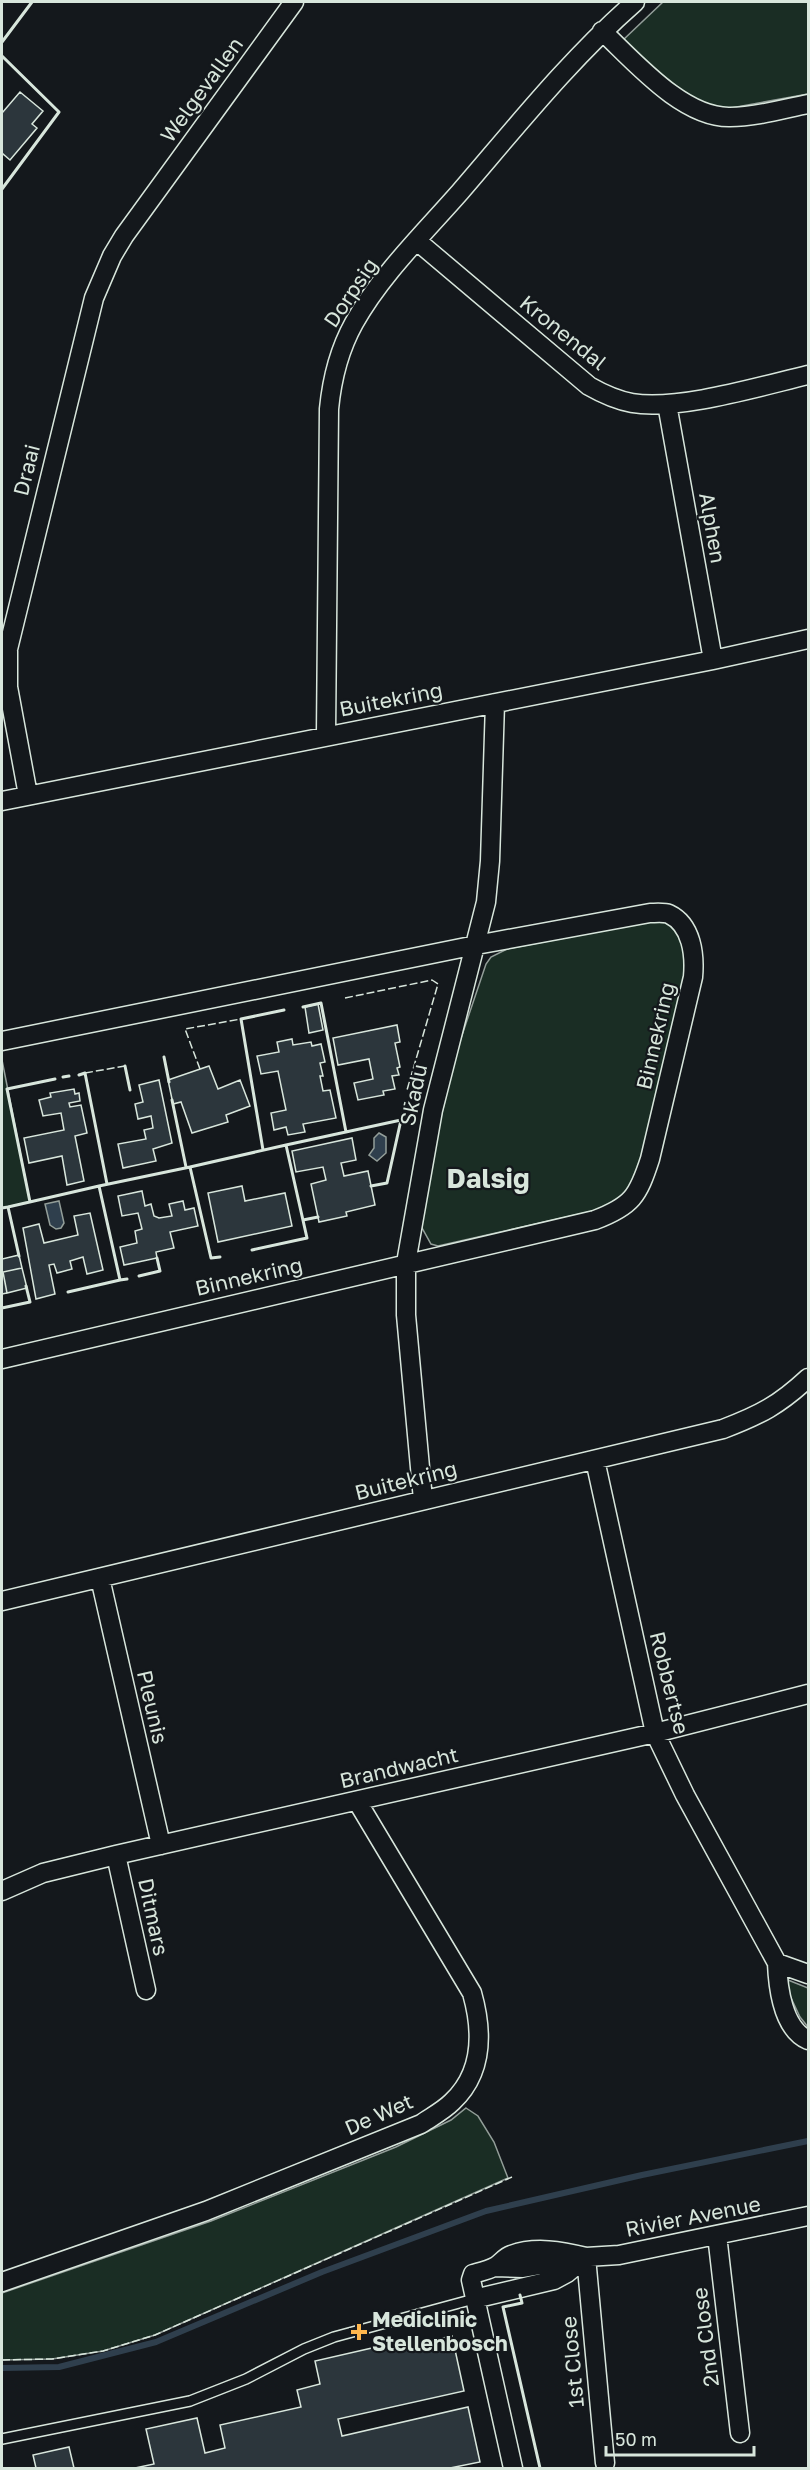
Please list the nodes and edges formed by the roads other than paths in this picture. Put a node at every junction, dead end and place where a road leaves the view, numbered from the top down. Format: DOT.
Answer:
graph roads {
  1 [pos="294,2"];
  2 [pos="634,2"];
  3 [pos="602,31"];
  4 [pos="808,104"];
  5 [pos="146,204"];
  6 [pos="417,241"];
  7 [pos="808,375"];
  8 [pos="667,404"];
  9 [pos="808,639"];
  10 [pos="788,644"];
  11 [pos="808,649"];
  12 [pos="713,660"];
  13 [pos="495,703"];
  14 [pos="326,735"];
  15 [pos="28,795"];
  16 [pos="2,801"];
  17 [pos="476,945"];
  18 [pos="2,1041"];
  19 [pos="406,1263"];
  20 [pos="2,1359"];
  21 [pos="808,1378"];
  22 [pos="595,1460"];
  23 [pos="423,1500"];
  24 [pos="100,1578"];
  25 [pos="2,1601"];
  26 [pos="808,1694"];
  27 [pos="655,1733"];
  28 [pos="357,1801"];
  29 [pos="161,1845"];
  30 [pos="116,1854"];
  31 [pos="2,1891"];
  32 [pos="777,1963"];
  33 [pos="808,1974"];
  34 [pos="146,1990"];
  35 [pos="808,2040"];
  36 [pos="808,2216"];
  37 [pos="717,2235"];
  38 [pos="586,2257"];
  39 [pos="2,2282"];
  40 [pos="474,2300"];
  41 [pos="740,2433"];
  42 [pos="2,2439"];
  43 [pos="605,2463"];
  44 [pos="513,2469"];
  1 -- 5 [label="street, Welgevallen"];
  2 -- 3 [label="street, Dorpsig"];
  3 -- 4 [label="street"];
  3 -- 6 [label="street, Dorpsig"];
  5 -- 15 [label="street, Draai"];
  6 -- 8 [label="street, Kronendal"];
  6 -- 14 [label="street, Dorpsig"];
  7 -- 8 [label="street, Kronendal"];
  8 -- 12 [label="street, Alphen"];
  9 -- 10 [label="street, Buitekring"];
  10 -- 11 [label="street, Buitekring"];
  10 -- 12 [label="street, Buitekring"];
  12 -- 13 [label="street, Buitekring"];
  13 -- 14 [label="street, Buitekring"];
  13 -- 17 [label="street, Skadu"];
  14 -- 15 [label="street, Buitekring"];
  15 -- 16 [label="street, Buitekring"];
  17 -- 18 [label="street, Binnekring"];
  17 -- 19 [label="street, Skadu"];
  17 -- 19 [label="street, Binnekring"];
  19 -- 20 [label="street, Binnekring"];
  19 -- 23 [label="street, Skadu"];
  21 -- 22 [label="street, Buitekring"];
  22 -- 23 [label="street, Buitekring"];
  22 -- 27 [label="street, Robbertse"];
  23 -- 24 [label="street, Buitekring"];
  24 -- 25 [label="street, Buitekring"];
  24 -- 29 [label="street, Pleunis"];
  26 -- 27 [label="street, Brandwacht"];
  27 -- 28 [label="street, Brandwacht"];
  27 -- 32 [label="street, Robbertse"];
  28 -- 29 [label="street, Brandwacht"];
  28 -- 39 [label="street, De Wet"];
  29 -- 30 [label="street, Brandwacht"];
  30 -- 31 [label="street, Brandwacht"];
  30 -- 34 [label="street, Ditmars"];
  32 -- 33 [label="street"];
  32 -- 35 [label="street, Robbertse"];
  36 -- 37 [label="street, Rivier Avenue"];
  37 -- 38 [label="street, Rivier Avenue"];
  37 -- 41 [label="street, 2nd Close"];
  38 -- 40 [label="street"];
  38 -- 40 [label="street, Rivier Avenue"];
  38 -- 43 [label="street, 1st Close"];
  40 -- 42 [label="lane"];
  40 -- 44 [label="street"];
}
